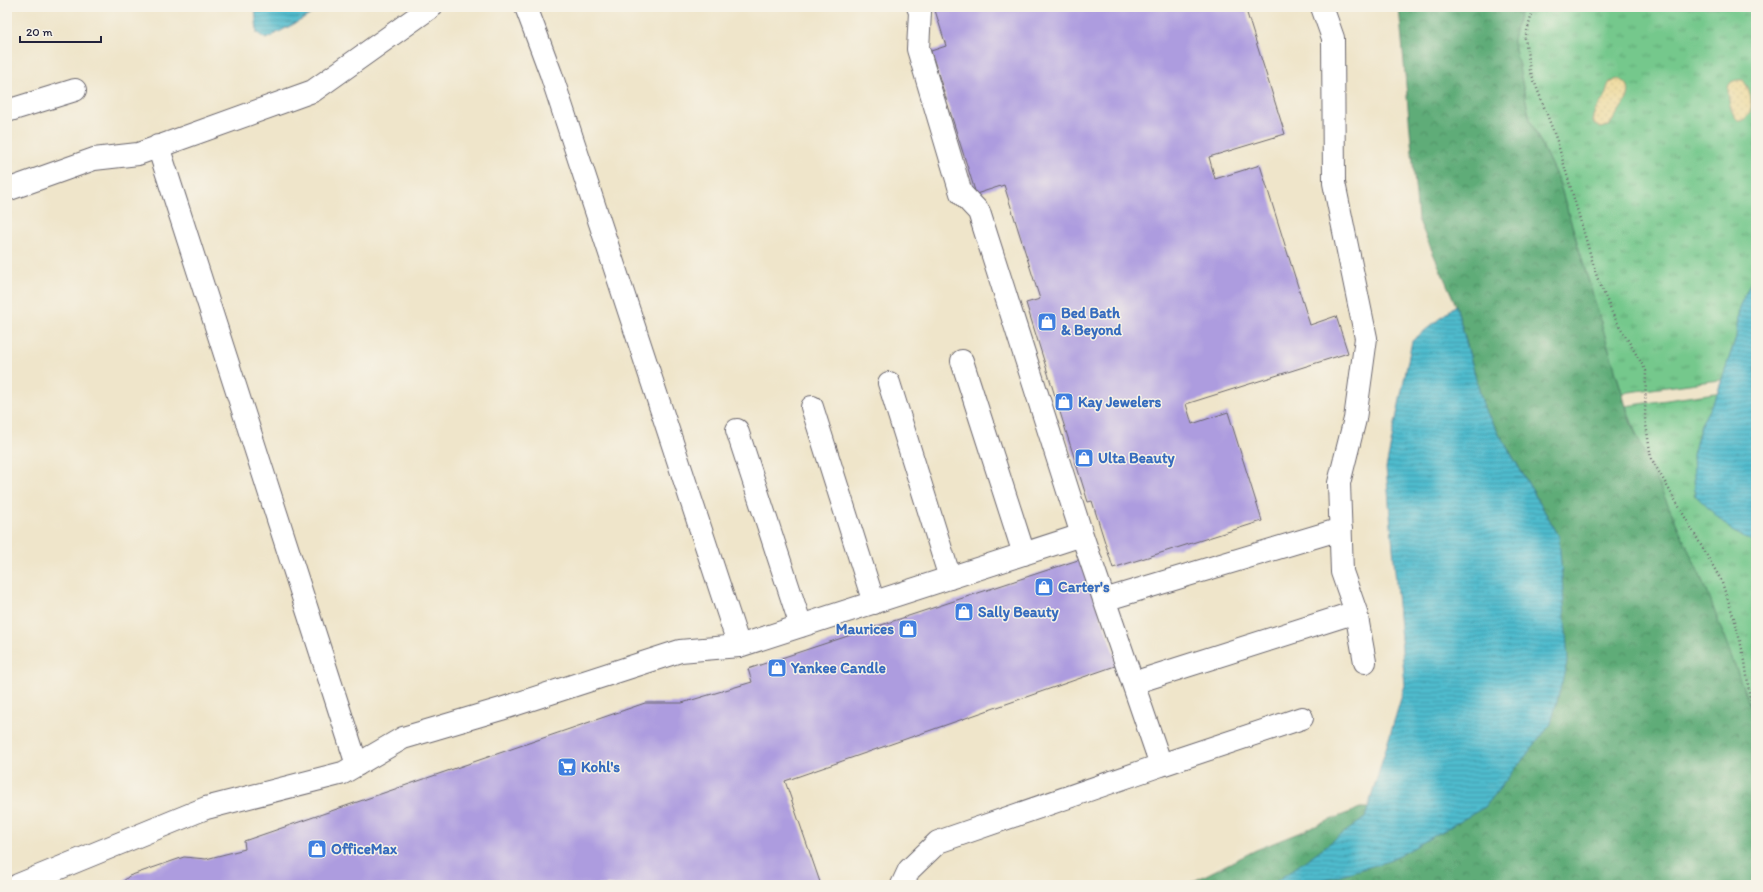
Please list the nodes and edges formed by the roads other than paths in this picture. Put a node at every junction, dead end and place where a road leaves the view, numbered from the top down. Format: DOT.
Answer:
graph roads {
  1 [pos="431,7"];
  2 [pos="526,7"];
  3 [pos="918,7"];
  4 [pos="1322,7"];
  5 [pos="75,90"];
  6 [pos="8,107"];
  7 [pos="158,146"];
  8 [pos="7,190"];
  9 [pos="962,361"];
  10 [pos="889,383"];
  11 [pos="812,407"];
  12 [pos="737,430"];
  13 [pos="1341,529"];
  14 [pos="1082,535"];
  15 [pos="1024,554"];
  16 [pos="950,578"];
  17 [pos="1104,600"];
  18 [pos="874,603"];
  19 [pos="1356,612"];
  20 [pos="801,626"];
  21 [pos="739,646"];
  22 [pos="1365,662"];
  23 [pos="1133,683"];
  24 [pos="1302,718"];
  25 [pos="357,765"];
  26 [pos="1161,765"];
  27 [pos="18,885"];
  28 [pos="902,885"];
  1 -- 7 [label="lane"];
  2 -- 21 [label="lane"];
  3 -- 14 [label="lane"];
  4 -- 13 [label="lane"];
  5 -- 6 [label="lane"];
  7 -- 8 [label="lane"];
  7 -- 25 [label="lane"];
  9 -- 15 [label="lane"];
  10 -- 16 [label="lane"];
  11 -- 18 [label="lane"];
  12 -- 20 [label="lane"];
  13 -- 17 [label="lane"];
  13 -- 19 [label="lane"];
  14 -- 15 [label="lane"];
  14 -- 17 [label="lane"];
  15 -- 16 [label="lane"];
  16 -- 18 [label="lane"];
  17 -- 23 [label="lane"];
  18 -- 20 [label="lane"];
  19 -- 22 [label="lane"];
  19 -- 23 [label="lane"];
  20 -- 21 [label="lane"];
  21 -- 25 [label="lane"];
  23 -- 26 [label="lane"];
  24 -- 26 [label="lane"];
  25 -- 27 [label="lane"];
  26 -- 28 [label="lane"];
}
